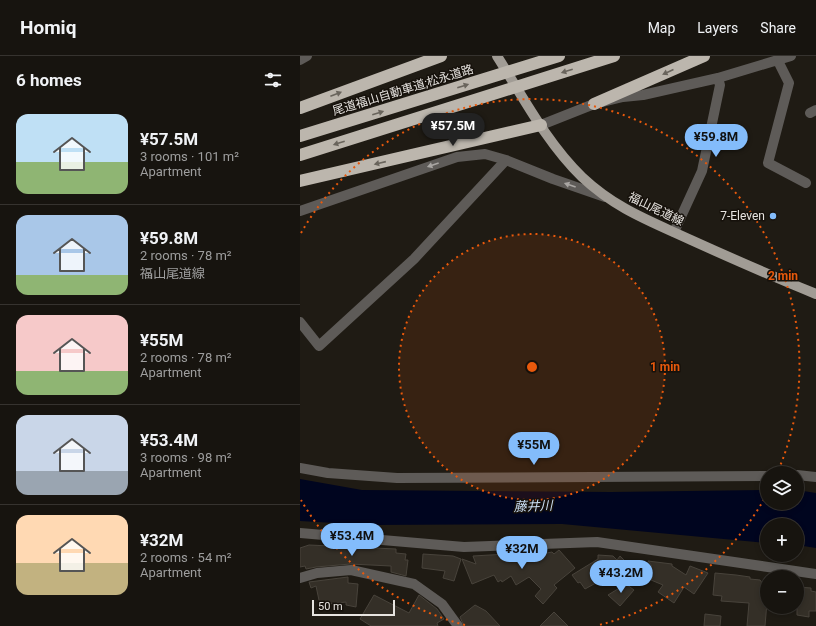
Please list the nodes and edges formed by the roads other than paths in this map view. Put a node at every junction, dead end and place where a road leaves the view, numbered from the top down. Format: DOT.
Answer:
graph roads {
  1 [pos="307,56"];
  2 [pos="441,56"];
  3 [pos="497,56"];
  4 [pos="559,56"];
  5 [pos="704,56"];
  6 [pos="609,58"];
  7 [pos="784,58"];
  8 [pos="300,60"];
  9 [pos="718,78"];
  10 [pos="594,104"];
  11 [pos="300,108"];
  12 [pos="541,125"];
  13 [pos="300,136"];
  14 [pos="300,155"];
  15 [pos="506,160"];
  16 [pos="300,182"];
  17 [pos="806,183"];
  18 [pos="607,198"];
  19 [pos="300,211"];
  20 [pos="674,232"];
  21 [pos="816,294"];
  22 [pos="300,322"];
  23 [pos="300,468"];
  24 [pos="760,476"];
  25 [pos="804,476"];
  26 [pos="816,477"];
  27 [pos="300,533"];
  28 [pos="816,574"];
  29 [pos="300,578"];
  30 [pos="458,626"];
  1 -- 8 [label="street"];
  11 -- 2 [label="highway, one-way"];
  3 -- 12 [label="main road, 福山尾道線"];
  13 -- 4 [label="highway, 尾道福山自動車道;松永道路, one-way"];
  5 -- 10 [label="highway, one-way"];
  6 -- 14 [label="highway, one-way"];
  7 -- 9 [label="street"];
  7 -- 17 [label="street"];
  9 -- 10 [label="street"];
  9 -- 20 [label="street"];
  10 -- 12 [label="street"];
  12 -- 16 [label="highway, one-way"];
  12 -- 18 [label="main road, 福山尾道線"];
  18 -- 15 [label="street, one-way"];
  15 -- 19 [label="street, one-way"];
  15 -- 22 [label="street"];
  18 -- 20 [label="main road, 福山尾道線"];
  20 -- 21 [label="main road, 福山尾道線"];
  23 -- 24 [label="street"];
  25 -- 26 [label="street"];
  27 -- 28 [label="street"];
  29 -- 30 [label="street"];
}
